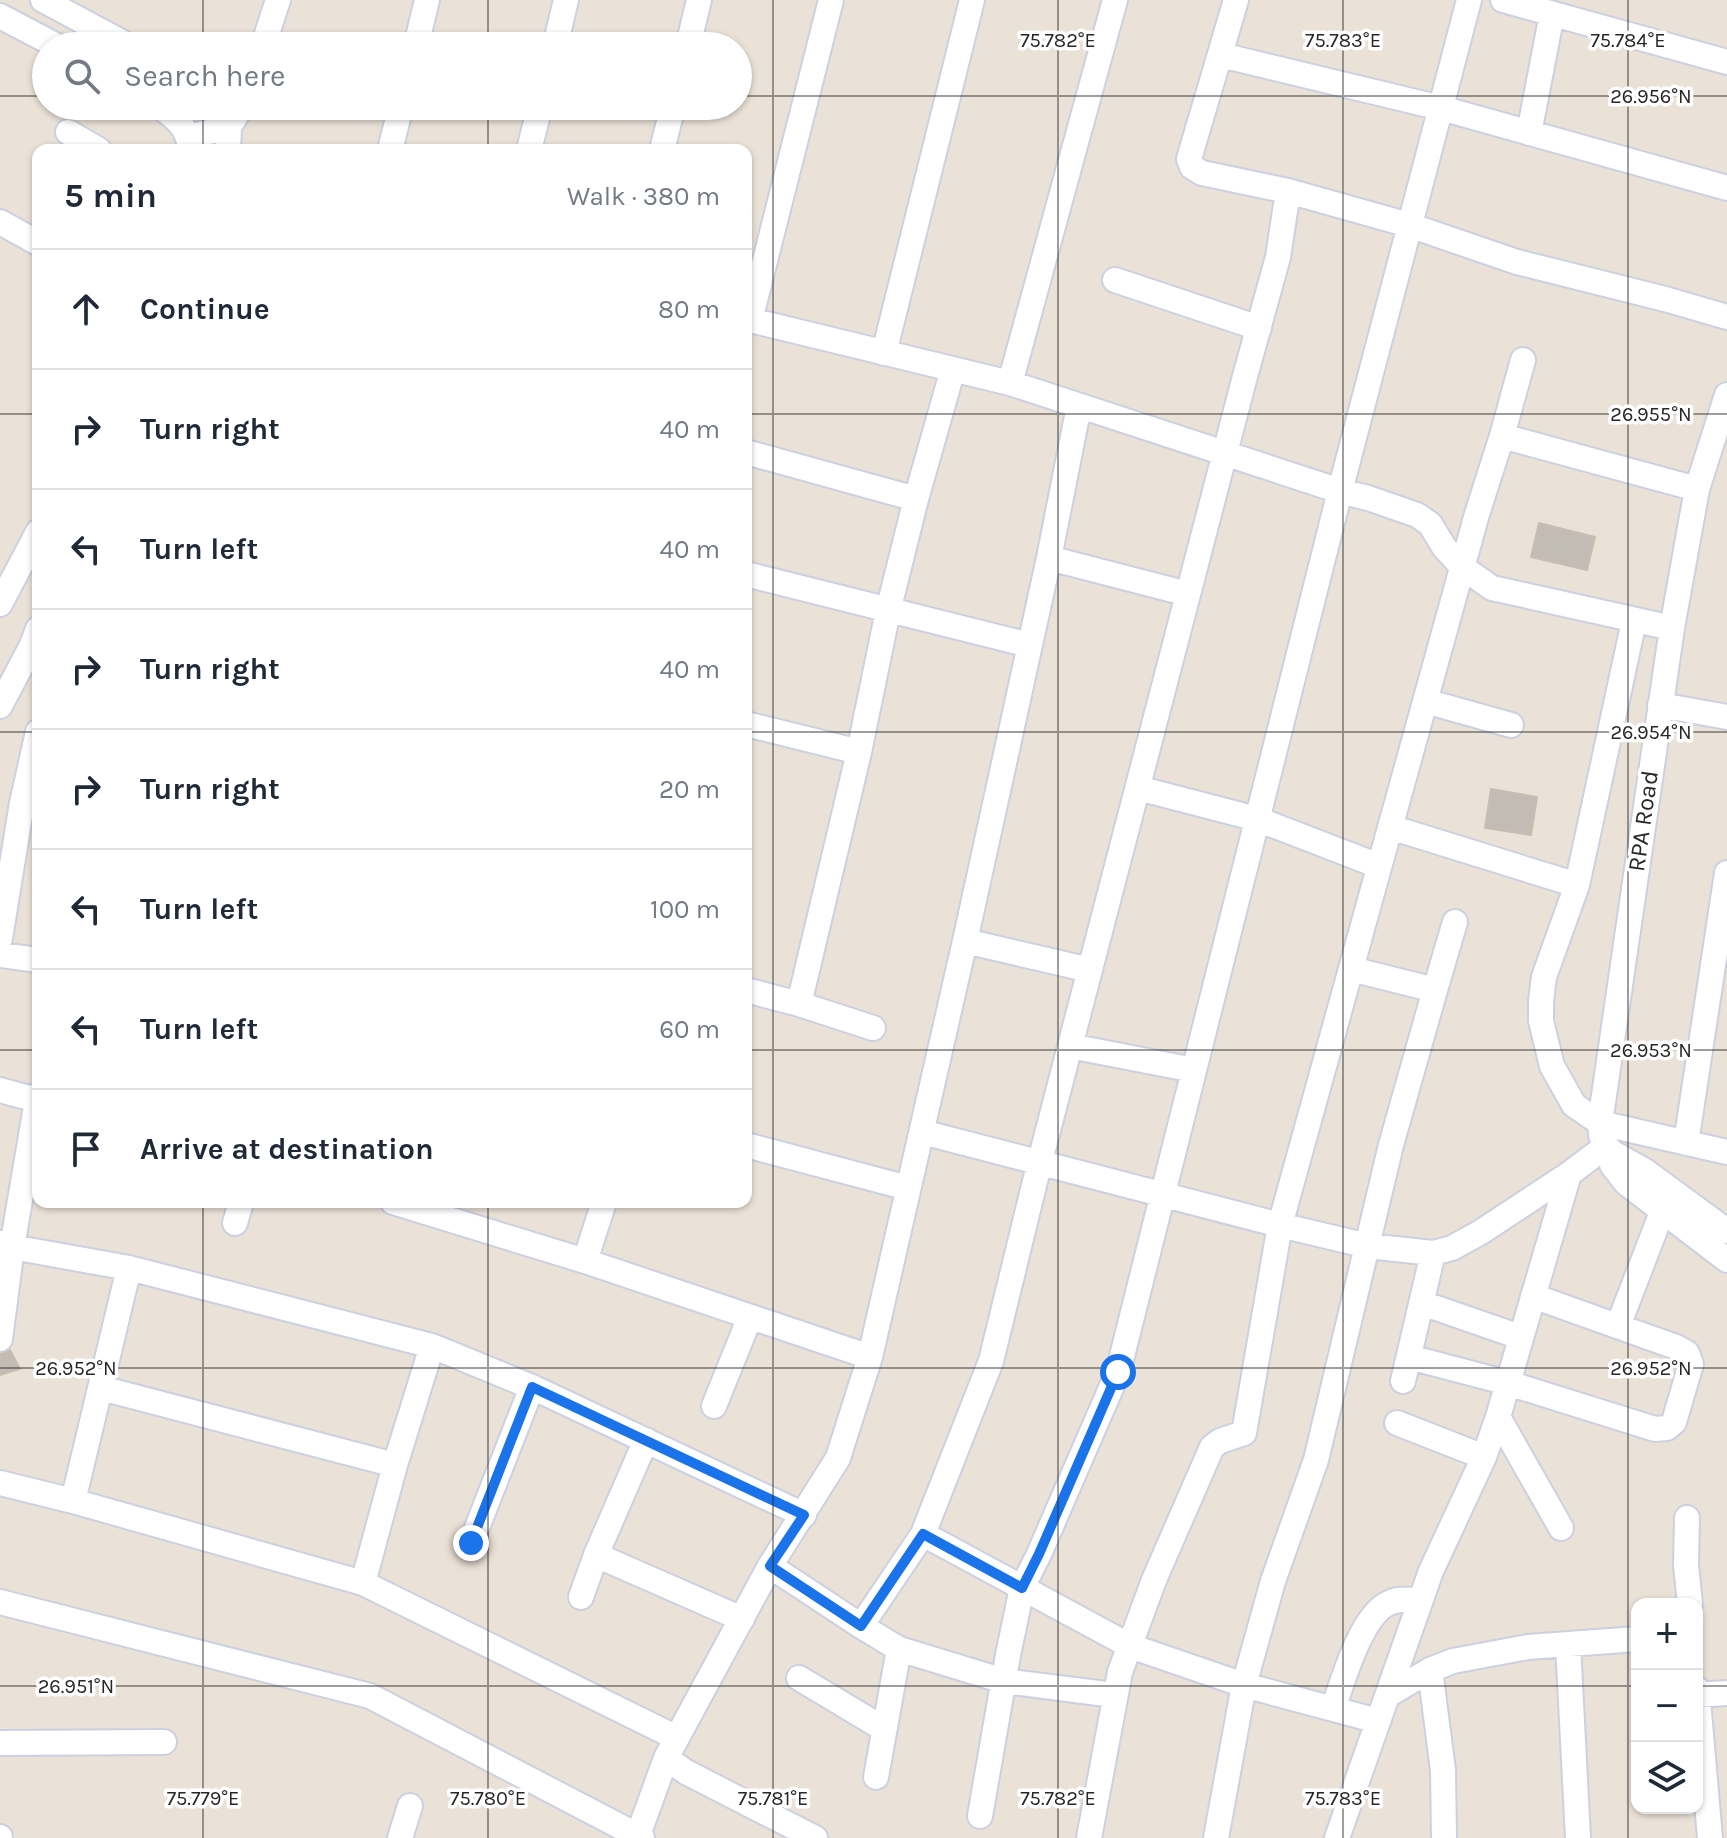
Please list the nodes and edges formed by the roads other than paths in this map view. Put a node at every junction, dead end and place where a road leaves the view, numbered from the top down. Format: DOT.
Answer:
graph roads {
  1 [pos="43,0"];
  2 [pos="278,0"];
  3 [pos="427,0"];
  4 [pos="566,0"];
  5 [pos="699,0"];
  6 [pos="831,0"];
  7 [pos="972,0"];
  8 [pos="1115,0"];
  9 [pos="1236,0"];
  10 [pos="1469,0"];
  11 [pos="1503,0"];
  12 [pos="1552,14"];
  13 [pos="0,16"];
  14 [pos="103,32"];
  15 [pos="268,32"];
  16 [pos="419,32"];
  17 [pos="558,32"];
  18 [pos="691,32"];
  19 [pos="32,33"];
  20 [pos="1221,55"];
  21 [pos="1727,62"];
  22 [pos="1441,108"];
  23 [pos="178,120"];
  24 [pos="398,120"];
  25 [pos="536,120"];
  26 [pos="670,120"];
  27 [pos="231,122"];
  28 [pos="68,132"];
  29 [pos="1529,133"];
  30 [pos="89,144"];
  31 [pos="190,144"];
  32 [pos="392,144"];
  33 [pos="530,144"];
  34 [pos="664,144"];
  35 [pos="1727,188"];
  36 [pos="1288,191"];
  37 [pos="0,222"];
  38 [pos="1409,225"];
  39 [pos="32,240"];
  40 [pos="1115,280"];
  41 [pos="752,304"];
  42 [pos="1727,317"];
  43 [pos="752,320"];
  44 [pos="1259,328"];
  45 [pos="884,353"];
  46 [pos="1523,360"];
  47 [pos="953,369"];
  48 [pos="1010,383"];
  49 [pos="1079,406"];
  50 [pos="1725,410"];
  51 [pos="1502,436"];
  52 [pos="1225,453"];
  53 [pos="752,454"];
  54 [pos="1697,489"];
  55 [pos="1340,491"];
  56 [pos="916,499"];
  57 [pos="32,543"];
  58 [pos="1049,558"];
  59 [pos="1462,567"];
  60 [pos="752,576"];
  61 [pos="1188,594"];
  62 [pos="0,604"];
  63 [pos="888,611"];
  64 [pos="1634,621"];
  65 [pos="1672,628"];
  66 [pos="32,643"];
  67 [pos="1029,645"];
  68 [pos="1425,701"];
  69 [pos="1660,705"];
  70 [pos="0,706"];
  71 [pos="1727,717"];
  72 [pos="752,725"];
  73 [pos="1511,725"];
  74 [pos="859,752"];
  75 [pos="32,755"];
  76 [pos="1138,788"];
  77 [pos="20,802"];
  78 [pos="1257,819"];
  79 [pos="1390,827"];
  80 [pos="1379,866"];
  81 [pos="1727,873"];
  82 [pos="1577,885"];
  83 [pos="1455,922"];
  84 [pos="0,938"];
  85 [pos="965,941"];
  86 [pos="0,955"];
  87 [pos="32,959"];
  88 [pos="1351,969"];
  89 [pos="1090,970"];
  90 [pos="1435,990"];
  91 [pos="752,992"];
  92 [pos="799,1004"];
  93 [pos="873,1028"];
  94 [pos="1070,1046"];
  95 [pos="1194,1070"];
  96 [pos="0,1090"];
  97 [pos="32,1097"];
  98 [pos="32,1126"];
  99 [pos="922,1132"];
  100 [pos="1606,1141"];
  101 [pos="1686,1143"];
  102 [pos="752,1147"];
  103 [pos="1727,1152"];
  104 [pos="1040,1161"];
  105 [pos="1569,1174"];
  106 [pos="908,1188"];
  107 [pos="1163,1194"];
  108 [pos="413,1208"];
  109 [pos="602,1208"];
  110 [pos="1662,1212"];
  111 [pos="1280,1225"];
  112 [pos="1727,1231"];
  113 [pos="6,1245"];
  114 [pos="1368,1246"];
  115 [pos="1433,1253"];
  116 [pos="1727,1260"];
  117 [pos="585,1261"];
  118 [pos="129,1268"];
  119 [pos="1533,1296"];
  120 [pos="1422,1303"];
  121 [pos="750,1317"];
  122 [pos="1618,1326"];
  123 [pos="1520,1337"];
  124 [pos="0,1339"];
  125 [pos="432,1346"];
  126 [pos="870,1357"];
  127 [pos="1409,1357"];
  128 [pos="1403,1381"];
  129 [pos="1508,1383"];
  130 [pos="532,1387"];
  131 [pos="101,1388"];
  132 [pos="714,1406"];
  133 [pos="1498,1417"];
  134 [pos="1397,1423"];
  135 [pos="646,1440"];
  136 [pos="1484,1457"];
  137 [pos="395,1465"];
  138 [pos="0,1483"];
  139 [pos="73,1501"];
  140 [pos="804,1515"];
  141 [pos="1687,1518"];
  142 [pos="1561,1528"];
  143 [pos="923,1534"];
  144 [pos="471,1543"];
  145 [pos="596,1555"];
  146 [pos="770,1566"];
  147 [pos="363,1583"];
  148 [pos="1022,1588"];
  149 [pos="581,1597"];
  150 [pos="1689,1598"];
  151 [pos="1421,1600"];
  152 [pos="0,1602"];
  153 [pos="742,1619"];
  154 [pos="861,1626"];
  155 [pos="1631,1639"];
  156 [pos="1568,1644"];
  157 [pos="1130,1646"];
  158 [pos="899,1649"];
  159 [pos="1430,1670"];
  160 [pos="799,1678"];
  161 [pos="1004,1681"];
  162 [pos="1244,1685"];
  163 [pos="1703,1692"];
  164 [pos="1727,1693"];
  165 [pos="1114,1695"];
  166 [pos="1388,1695"];
  167 [pos="1333,1709"];
  168 [pos="1378,1721"];
  169 [pos="884,1729"];
  170 [pos="164,1742"];
  171 [pos="1701,1742"];
  172 [pos="0,1743"];
  173 [pos="671,1748"];
  174 [pos="876,1777"];
  175 [pos="410,1806"];
  176 [pos="980,1816"];
  177 [pos="639,1837"];
  178 [pos="400,1838"];
  179 [pos="815,1838"];
  180 [pos="1089,1838"];
  181 [pos="1216,1838"];
  182 [pos="1337,1838"];
  183 [pos="1444,1838"];
  184 [pos="1578,1838"];
  185 [pos="1710,1838"];
  1 -- 14 [label="street"];
  2 -- 15 [label="street"];
  3 -- 16 [label="street"];
  4 -- 17 [label="street"];
  5 -- 18 [label="street"];
  6 -- 41 [label="street"];
  7 -- 45 [label="street"];
  8 -- 48 [label="street"];
  9 -- 20 [label="street"];
  10 -- 22 [label="street"];
  11 -- 12 [label="street"];
  12 -- 21 [label="street"];
  12 -- 29 [label="street"];
  13 -- 19 [label="street"];
  20 -- 22 [label="street"];
  20 -- 36 [label="street"];
  22 -- 29 [label="street"];
  22 -- 38 [label="street"];
  23 -- 31 [label="street"];
  24 -- 32 [label="street"];
  25 -- 33 [label="street"];
  26 -- 34 [label="street"];
  27 -- 31 [label="street"];
  28 -- 30 [label="street"];
  29 -- 35 [label="street"];
  36 -- 38 [label="street"];
  36 -- 44 [label="street"];
  37 -- 39 [label="street"];
  38 -- 42 [label="street"];
  38 -- 55 [label="street"];
  40 -- 44 [label="street"];
  43 -- 45 [label="street"];
  44 -- 52 [label="street"];
  45 -- 47 [label="street"];
  46 -- 51 [label="street"];
  47 -- 48 [label="street"];
  47 -- 56 [label="street"];
  48 -- 49 [label="street"];
  49 -- 52 [label="street"];
  49 -- 58 [label="street"];
  50 -- 54 [label="street, RPA Road"];
  51 -- 54 [label="street"];
  51 -- 59 [label="street"];
  52 -- 55 [label="street"];
  52 -- 61 [label="street"];
  53 -- 56 [label="street"];
  54 -- 65 [label="street, RPA Road"];
  55 -- 59 [label="street"];
  55 -- 78 [label="street"];
  56 -- 63 [label="street"];
  57 -- 62 [label="street"];
  58 -- 61 [label="street"];
  58 -- 67 [label="street"];
  59 -- 64 [label="street"];
  59 -- 68 [label="street"];
  60 -- 63 [label="street"];
  61 -- 76 [label="street"];
  63 -- 67 [label="street"];
  63 -- 74 [label="street"];
  64 -- 65 [label="street"];
  64 -- 82 [label="street"];
  65 -- 69 [label="street, RPA Road"];
  66 -- 70 [label="street"];
  67 -- 85 [label="street"];
  68 -- 73 [label="street"];
  68 -- 79 [label="street"];
  69 -- 71 [label="street"];
  69 -- 100 [label="street, RPA Road"];
  72 -- 74 [label="street"];
  74 -- 92 [label="street"];
  75 -- 77 [label="street"];
  76 -- 78 [label="street"];
  76 -- 89 [label="street"];
  77 -- 84 [label="street"];
  78 -- 80 [label="street"];
  78 -- 95 [label="street"];
  79 -- 80 [label="street"];
  79 -- 82 [label="street"];
  80 -- 88 [label="street"];
  81 -- 101 [label="street"];
  82 -- 100 [label="street"];
  83 -- 90 [label="street"];
  85 -- 89 [label="street"];
  85 -- 99 [label="street"];
  86 -- 87 [label="street"];
  88 -- 90 [label="street"];
  88 -- 111 [label="street"];
  89 -- 94 [label="street"];
  90 -- 114 [label="street"];
  91 -- 92 [label="street"];
  92 -- 93 [label="street"];
  94 -- 95 [label="street"];
  94 -- 104 [label="street"];
  95 -- 107 [label="street"];
  96 -- 97 [label="street"];
  98 -- 113 [label="street"];
  99 -- 104 [label="street"];
  99 -- 106 [label="street"];
  100 -- 101 [label="street"];
  100 -- 105 [label="street"];
  100 -- 110 [label="street"];
  100 -- 112 [label="street"];
  101 -- 103 [label="street"];
  102 -- 106 [label="street"];
  104 -- 107 [label="street"];
  104 -- 143 [label="street"];
  105 -- 115 [label="street"];
  105 -- 119 [label="street"];
  106 -- 126 [label="street"];
  107 -- 111 [label="street"];
  107 -- 148 [label="street"];
  108 -- 117 [label="street"];
  109 -- 117 [label="street"];
  110 -- 116 [label="street"];
  110 -- 122 [label="street"];
  111 -- 114 [label="street"];
  111 -- 157 [label="street"];
  113 -- 118 [label="street"];
  113 -- 124 [label="street"];
  114 -- 115 [label="street"];
  114 -- 162 [label="street"];
  115 -- 120 [label="street"];
  117 -- 121 [label="street"];
  118 -- 125 [label="street"];
  118 -- 131 [label="street"];
  119 -- 122 [label="street"];
  119 -- 123 [label="street"];
  120 -- 123 [label="street"];
  120 -- 127 [label="street"];
  121 -- 126 [label="street"];
  121 -- 132 [label="street"];
  122 -- 129 [label="street"];
  123 -- 129 [label="street"];
  125 -- 130 [label="street"];
  125 -- 137 [label="street"];
  126 -- 140 [label="street"];
  127 -- 128 [label="street"];
  127 -- 129 [label="street"];
  129 -- 133 [label="street"];
  130 -- 135 [label="street"];
  130 -- 144 [label="street"];
  131 -- 137 [label="street"];
  131 -- 139 [label="street"];
  133 -- 136 [label="street"];
  133 -- 142 [label="street"];
  134 -- 136 [label="street"];
  135 -- 140 [label="street"];
  135 -- 145 [label="street"];
  136 -- 151 [label="street"];
  137 -- 147 [label="street"];
  138 -- 139 [label="street"];
  139 -- 147 [label="street"];
  140 -- 146 [label="street"];
  141 -- 150 [label="street"];
  143 -- 148 [label="street"];
  143 -- 154 [label="street"];
  145 -- 149 [label="street"];
  145 -- 153 [label="street"];
  146 -- 153 [label="street"];
  146 -- 154 [label="street"];
  147 -- 173 [label="street"];
  148 -- 157 [label="street"];
  148 -- 161 [label="street"];
  151 -- 166 [label="street"];
  151 -- 167 [label="street"];
  152 -- 177 [label="street"];
  153 -- 173 [label="street"];
  154 -- 158 [label="street"];
  155 -- 156 [label="street"];
  156 -- 159 [label="street"];
  156 -- 184 [label="street"];
  157 -- 162 [label="street"];
  157 -- 165 [label="street"];
  158 -- 161 [label="street"];
  158 -- 169 [label="street"];
  159 -- 166 [label="street"];
  159 -- 183 [label="street"];
  160 -- 169 [label="street"];
  161 -- 165 [label="street"];
  161 -- 176 [label="street"];
  162 -- 167 [label="street"];
  162 -- 181 [label="street"];
  163 -- 164 [label="street"];
  165 -- 180 [label="street"];
  166 -- 168 [label="street"];
  167 -- 168 [label="street"];
  168 -- 182 [label="street"];
  169 -- 174 [label="street"];
  170 -- 172 [label="street"];
  171 -- 185 [label="street"];
  173 -- 177 [label="street"];
  173 -- 179 [label="street"];
  175 -- 178 [label="street"];
}
